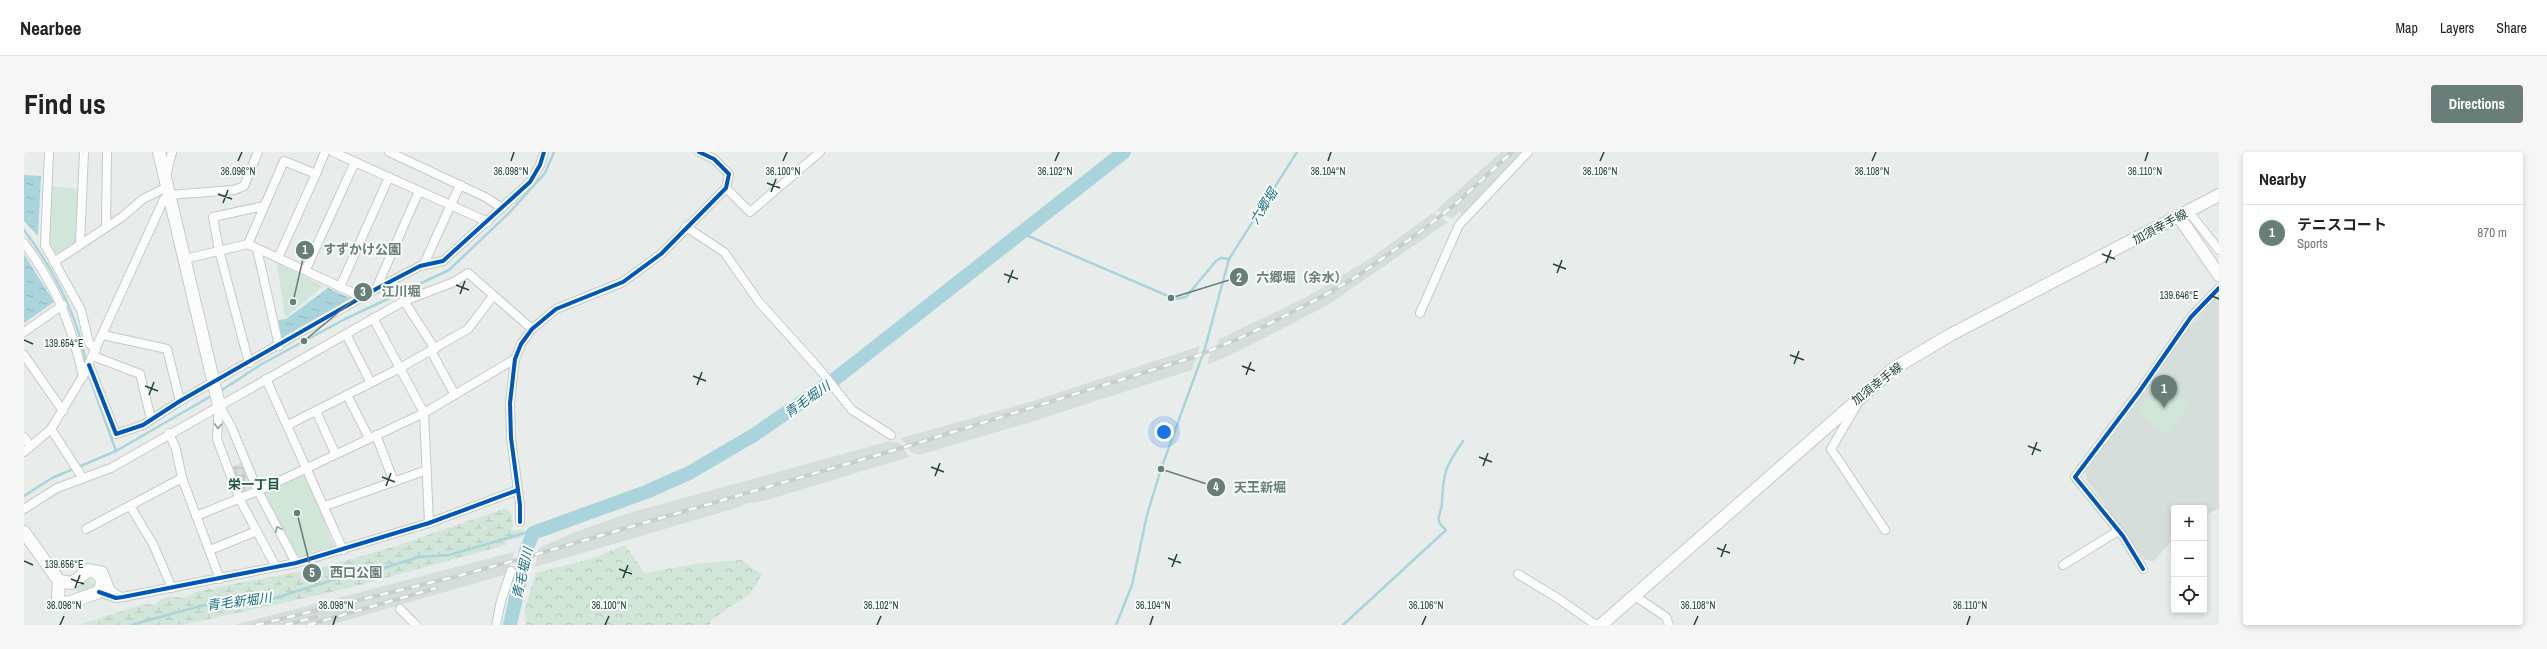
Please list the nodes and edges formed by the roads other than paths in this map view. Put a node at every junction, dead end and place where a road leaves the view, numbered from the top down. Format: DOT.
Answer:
graph roads {
  1 [pos="49,152"];
  2 [pos="84,152"];
  3 [pos="106,152"];
  4 [pos="159,152"];
  5 [pos="172,152"];
  6 [pos="258,152"];
  7 [pos="325,152"];
  8 [pos="333,152"];
  9 [pos="389,152"];
  10 [pos="544,152"];
  11 [pos="699,152"];
  12 [pos="820,152"];
  13 [pos="1528,152"];
  14 [pos="355,162"];
  15 [pos="316,174"];
  16 [pos="389,177"];
  17 [pos="460,185"];
  18 [pos="167,187"];
  19 [pos="726,188"];
  20 [pos="419,191"];
  21 [pos="2219,195"];
  22 [pos="451,205"];
  23 [pos="264,206"];
  24 [pos="502,208"];
  25 [pos="2184,214"];
  26 [pos="488,222"];
  27 [pos="106,227"];
  28 [pos="686,227"];
  29 [pos="24,243"];
  30 [pos="80,243"];
  31 [pos="248,244"];
  32 [pos="257,249"];
  33 [pos="219,250"];
  34 [pos="2219,250"];
  35 [pos="278,258"];
  36 [pos="185,259"];
  37 [pos="54,262"];
  38 [pos="423,266"];
  39 [pos="306,270"];
  40 [pos="2219,275"];
  41 [pos="340,287"];
  42 [pos="2219,288"];
  43 [pos="376,289"];
  44 [pos="493,296"];
  45 [pos="362,298"];
  46 [pos="404,301"];
  47 [pos="63,306"];
  48 [pos="1420,313"];
  49 [pos="373,318"];
  50 [pos="532,328"];
  51 [pos="24,332"];
  52 [pos="346,334"];
  53 [pos="103,335"];
  54 [pos="279,346"];
  55 [pos="433,350"];
  56 [pos="95,353"];
  57 [pos="24,355"];
  58 [pos="515,359"];
  59 [pos="249,364"];
  60 [pos="89,365"];
  61 [pos="400,368"];
  62 [pos="83,376"];
  63 [pos="266,379"];
  64 [pos="214,383"];
  65 [pos="371,383"];
  66 [pos="1864,393"];
  67 [pos="347,395"];
  68 [pos="455,395"];
  69 [pos="180,401"];
  70 [pos="219,405"];
  71 [pos="63,411"];
  72 [pos="316,411"];
  73 [pos="424,413"];
  74 [pos="151,419"];
  75 [pos="288,424"];
  76 [pos="51,429"];
  77 [pos="169,433"];
  78 [pos="891,435"];
  79 [pos="24,437"];
  80 [pos="372,437"];
  81 [pos="27,449"];
  82 [pos="335,454"];
  83 [pos="306,467"];
  84 [pos="427,470"];
  85 [pos="82,477"];
  86 [pos="182,478"];
  87 [pos="394,482"];
  88 [pos="518,490"];
  89 [pos="258,491"];
  90 [pos="239,498"];
  91 [pos="130,506"];
  92 [pos="325,506"];
  93 [pos="24,509"];
  94 [pos="196,516"];
  95 [pos="520,522"];
  96 [pos="429,523"];
  97 [pos="86,529"];
  98 [pos="1885,530"];
  99 [pos="257,531"];
  100 [pos="2118,531"];
  101 [pos="24,532"];
  102 [pos="210,550"];
  103 [pos="343,550"];
  104 [pos="296,563"];
  105 [pos="2063,565"];
  106 [pos="276,567"];
  107 [pos="2143,569"];
  108 [pos="89,570"];
  109 [pos="511,571"];
  110 [pos="1518,574"];
  111 [pos="220,579"];
  112 [pos="59,581"];
  113 [pos="172,588"];
  114 [pos="99,592"];
  115 [pos="1635,596"];
  116 [pos="121,598"];
  117 [pos="400,609"];
  118 [pos="416,625"];
  119 [pos="496,625"];
  120 [pos="1596,625"];
  121 [pos="1601,625"];
  122 [pos="1669,625"];
  1 -- 37 [label="street"];
  2 -- 30 [label="street"];
  3 -- 27 [label="street"];
  4 -- 18 [label="main road"];
  5 -- 18 [label="street"];
  6 -- 18 [label="street"];
  7 -- 15 [label="street"];
  8 -- 14 [label="street"];
  9 -- 17 [label="street"];
  10 -- 24 [label="street"];
  11 -- 19 [label="street"];
  12 -- 19 [label="street"];
  13 -- 48 [label="street"];
  14 -- 16 [label="street"];
  14 -- 39 [label="street"];
  15 -- 23 [label="street"];
  15 -- 35 [label="street"];
  16 -- 20 [label="street"];
  16 -- 41 [label="street"];
  17 -- 22 [label="street"];
  17 -- 24 [label="street"];
  18 -- 27 [label="street"];
  18 -- 36 [label="main road"];
  18 -- 53 [label="street"];
  19 -- 28 [label="street"];
  20 -- 22 [label="street"];
  20 -- 43 [label="street"];
  21 -- 25 [label="main road, 加須幸手線"];
  22 -- 26 [label="street"];
  22 -- 38 [label="street"];
  23 -- 31 [label="street"];
  23 -- 33 [label="street"];
  24 -- 26 [label="street"];
  25 -- 34 [label="street"];
  25 -- 40 [label="main road"];
  25 -- 66 [label="main road, 加須幸手線"];
  26 -- 38 [label="street"];
  27 -- 30 [label="street"];
  28 -- 50 [label="street"];
  28 -- 78 [label="street"];
  29 -- 47 [label="street"];
  30 -- 37 [label="street"];
  31 -- 32 [label="street"];
  31 -- 33 [label="street"];
  32 -- 35 [label="street"];
  32 -- 54 [label="street"];
  33 -- 36 [label="street"];
  33 -- 59 [label="street"];
  35 -- 39 [label="street"];
  36 -- 64 [label="main road"];
  37 -- 56 [label="street"];
  38 -- 43 [label="street"];
  39 -- 41 [label="street"];
  41 -- 45 [label="street"];
  42 -- 100 [label="street"];
  43 -- 45 [label="street"];
  44 -- 46 [label="street"];
  44 -- 50 [label="street"];
  44 -- 55 [label="street"];
  45 -- 54 [label="street"];
  46 -- 49 [label="street"];
  46 -- 55 [label="street"];
  47 -- 51 [label="street"];
  47 -- 62 [label="street"];
  49 -- 52 [label="street"];
  49 -- 61 [label="street"];
  50 -- 58 [label="street"];
  52 -- 63 [label="street"];
  52 -- 65 [label="street"];
  53 -- 56 [label="street"];
  53 -- 69 [label="street"];
  54 -- 59 [label="street"];
  55 -- 61 [label="street"];
  55 -- 68 [label="street"];
  56 -- 60 [label="street"];
  56 -- 74 [label="street"];
  57 -- 71 [label="street"];
  58 -- 68 [label="street"];
  58 -- 88 [label="street"];
  59 -- 64 [label="street"];
  60 -- 62 [label="street"];
  60 -- 74 [label="street"];
  61 -- 65 [label="street"];
  61 -- 73 [label="street"];
  62 -- 71 [label="street"];
  63 -- 70 [label="street"];
  63 -- 75 [label="street"];
  64 -- 69 [label="street"];
  64 -- 70 [label="main road"];
  65 -- 67 [label="street"];
  66 -- 98 [label="street"];
  66 -- 115 [label="main road, 加須幸手線"];
  67 -- 72 [label="street"];
  67 -- 80 [label="street"];
  68 -- 73 [label="street"];
  69 -- 74 [label="street"];
  70 -- 77 [label="street"];
  70 -- 89 [label="street"];
  70 -- 90 [label="street, one-way"];
  71 -- 76 [label="street"];
  72 -- 75 [label="street"];
  72 -- 82 [label="street"];
  73 -- 80 [label="street"];
  73 -- 84 [label="street"];
  75 -- 83 [label="street"];
  76 -- 81 [label="street"];
  76 -- 85 [label="street"];
  77 -- 85 [label="street"];
  77 -- 86 [label="street"];
  79 -- 81 [label="street"];
  80 -- 82 [label="street"];
  80 -- 87 [label="street"];
  82 -- 83 [label="street"];
  83 -- 89 [label="street"];
  83 -- 92 [label="street"];
  84 -- 87 [label="street"];
  84 -- 96 [label="street"];
  85 -- 93 [label="street"];
  86 -- 91 [label="street"];
  86 -- 94 [label="street"];
  87 -- 92 [label="street"];
  88 -- 95 [label="street"];
  88 -- 96 [label="street"];
  89 -- 90 [label="street"];
  104 -- 89 [label="street, one-way"];
  90 -- 94 [label="street"];
  90 -- 99 [label="street"];
  91 -- 97 [label="street"];
  91 -- 113 [label="street"];
  92 -- 103 [label="street"];
  94 -- 102 [label="street"];
  96 -- 103 [label="street"];
  99 -- 102 [label="street"];
  99 -- 106 [label="street"];
  100 -- 105 [label="street"];
  100 -- 107 [label="street"];
  101 -- 112 [label="main road"];
  102 -- 111 [label="street"];
  103 -- 104 [label="street"];
  104 -- 106 [label="street"];
  106 -- 111 [label="street"];
  108 -- 112 [label="main road"];
  108 -- 114 [label="main road"];
  108 -- 116 [label="street"];
  109 -- 119 [label="street"];
  110 -- 120 [label="street"];
  111 -- 113 [label="street"];
  112 -- 114 [label="main road"];
  113 -- 116 [label="street"];
  114 -- 116 [label="street"];
  115 -- 121 [label="main road, 加須幸手線"];
  115 -- 122 [label="street"];
  117 -- 118 [label="street"];
}
